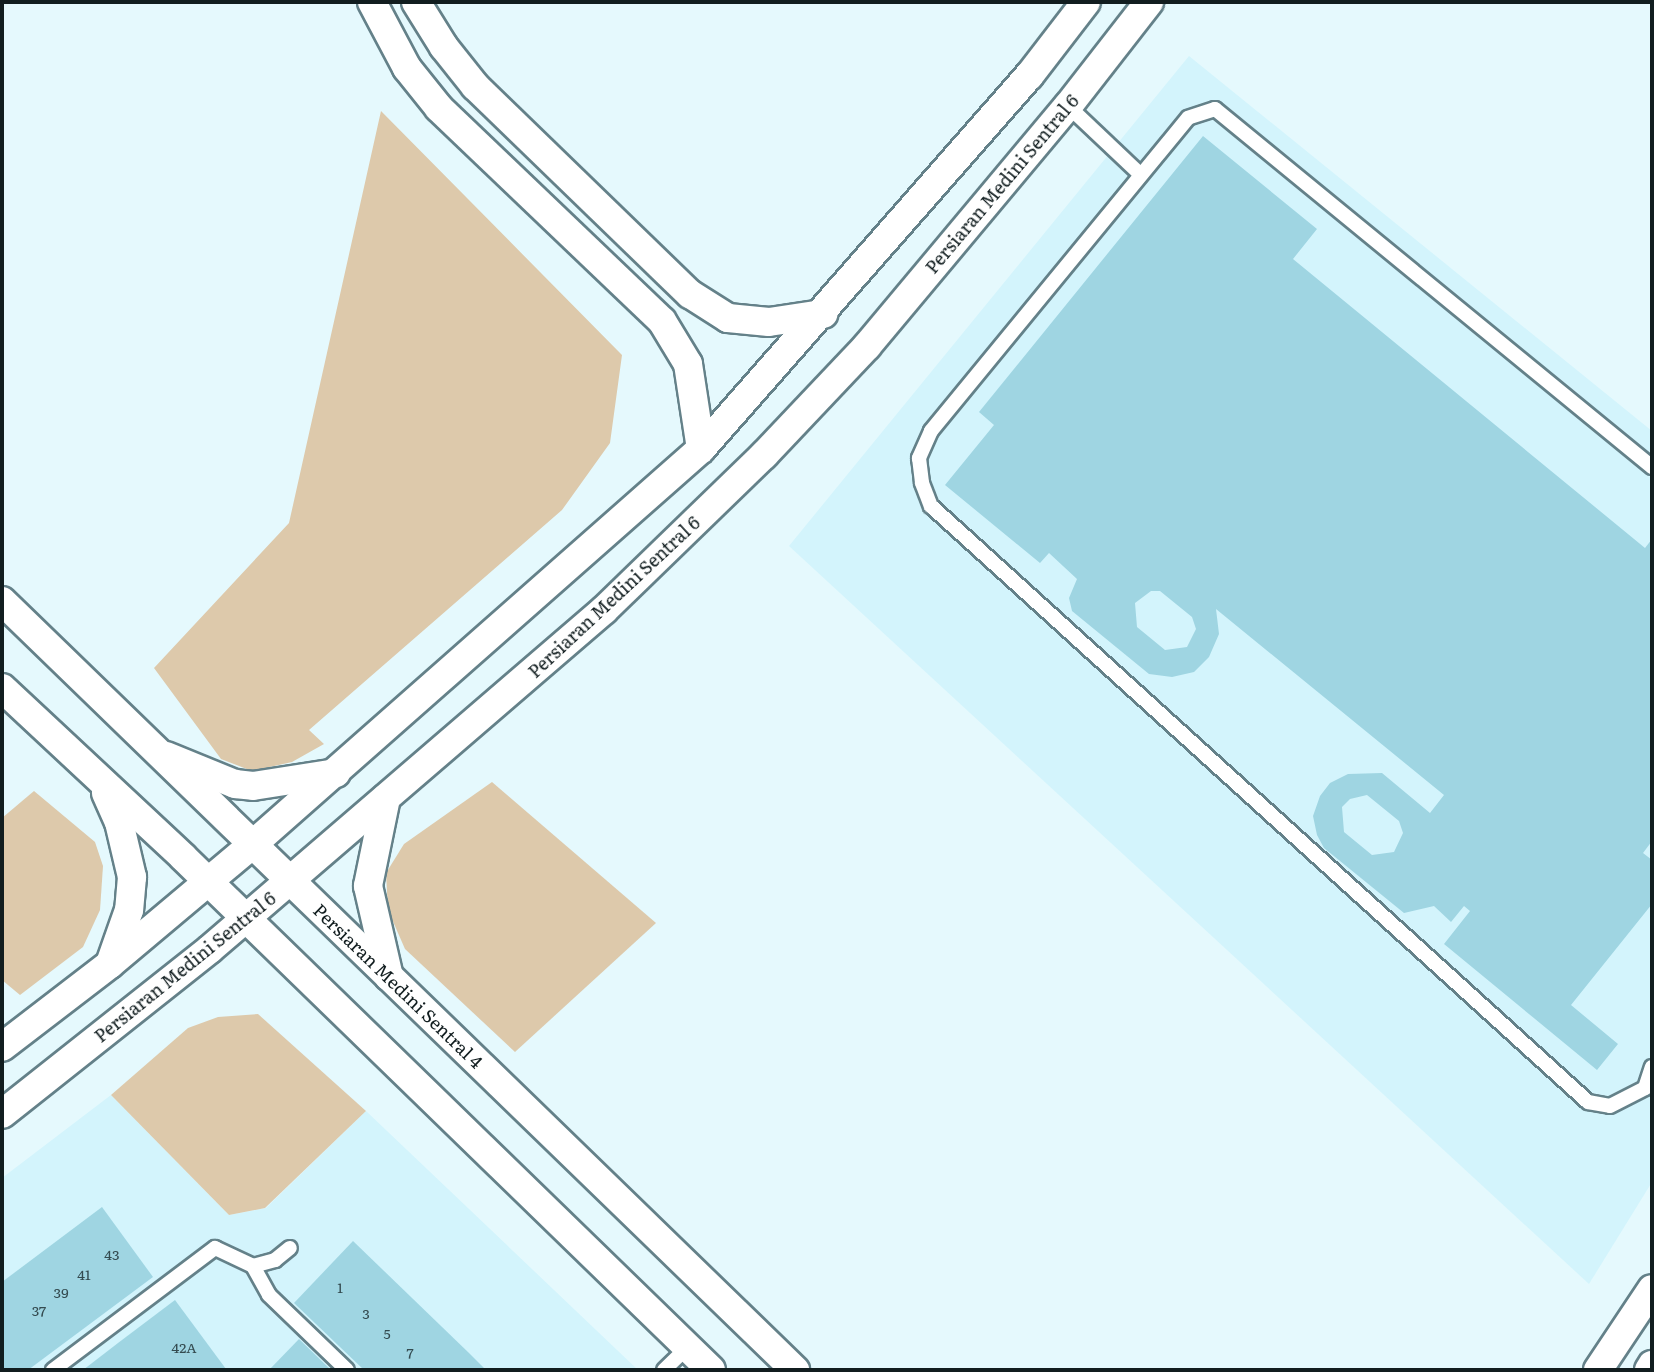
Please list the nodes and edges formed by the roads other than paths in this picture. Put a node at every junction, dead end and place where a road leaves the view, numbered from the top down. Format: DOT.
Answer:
graph roads {
  1 [pos="372,2"];
  2 [pos="416,2"];
  3 [pos="1086,2"];
  4 [pos="1149,2"];
  5 [pos="1068,106"];
  6 [pos="532,144"];
  7 [pos="503,171"];
  8 [pos="1141,175"];
  9 [pos="823,314"];
  10 [pos="701,449"];
  11 [pos="1652,467"];
  12 [pos="2,601"];
  13 [pos="2,688"];
  14 [pos="150,750"];
  15 [pos="336,774"];
  16 [pos="100,781"];
  17 [pos="386,799"];
  18 [pos="252,845"];
  19 [pos="289,881"];
  20 [pos="207,882"];
  21 [pos="245,919"];
  22 [pos="110,964"];
  23 [pos="389,977"];
  24 [pos="2,1047"];
  25 [pos="1652,1067"];
  26 [pos="2,1114"];
  27 [pos="290,1248"];
  28 [pos="253,1266"];
  29 [pos="1652,1289"];
  30 [pos="688,1347"];
  31 [pos="1652,1365"];
  32 [pos="53,1370"];
  33 [pos="347,1370"];
  34 [pos="664,1370"];
  35 [pos="711,1370"];
  36 [pos="796,1370"];
  37 [pos="1598,1370"];
  38 [pos="1649,1370"];
  1 -- 7 [label="street"];
  2 -- 6 [label="street"];
  3 -- 9 [label="street"];
  4 -- 5 [label="street, Persiaran Medini Sentral 6"];
  5 -- 8 [label="lane"];
  5 -- 17 [label="street, Persiaran Medini Sentral 6"];
  6 -- 7 [label="street"];
  6 -- 9 [label="street"];
  7 -- 10 [label="street"];
  8 -- 11 [label="lane"];
  8 -- 25 [label="lane"];
  9 -- 10 [label="street"];
  10 -- 15 [label="street"];
  12 -- 14 [label="street, Persiaran Medini Sentral 4"];
  13 -- 16 [label="street"];
  14 -- 15 [label="street"];
  14 -- 18 [label="street, Persiaran Medini Sentral 4"];
  15 -- 18 [label="street"];
  16 -- 20 [label="street"];
  16 -- 22 [label="street"];
  17 -- 19 [label="street, Persiaran Medini Sentral 6"];
  17 -- 23 [label="street"];
  18 -- 19 [label="street, Persiaran Medini Sentral 4"];
  18 -- 20 [label="street"];
  19 -- 21 [label="street, Persiaran Medini Sentral 6"];
  19 -- 23 [label="street, Persiaran Medini Sentral 4"];
  20 -- 21 [label="street"];
  20 -- 22 [label="street"];
  21 -- 26 [label="street, Persiaran Medini Sentral 6"];
  21 -- 30 [label="street"];
  22 -- 24 [label="street"];
  23 -- 36 [label="street, Persiaran Medini Sentral 4"];
  27 -- 28 [label="lane"];
  28 -- 32 [label="lane"];
  28 -- 33 [label="lane"];
  29 -- 37 [label="street"];
  30 -- 34 [label="lane"];
  30 -- 35 [label="street"];
  31 -- 38 [label="street"];
}
